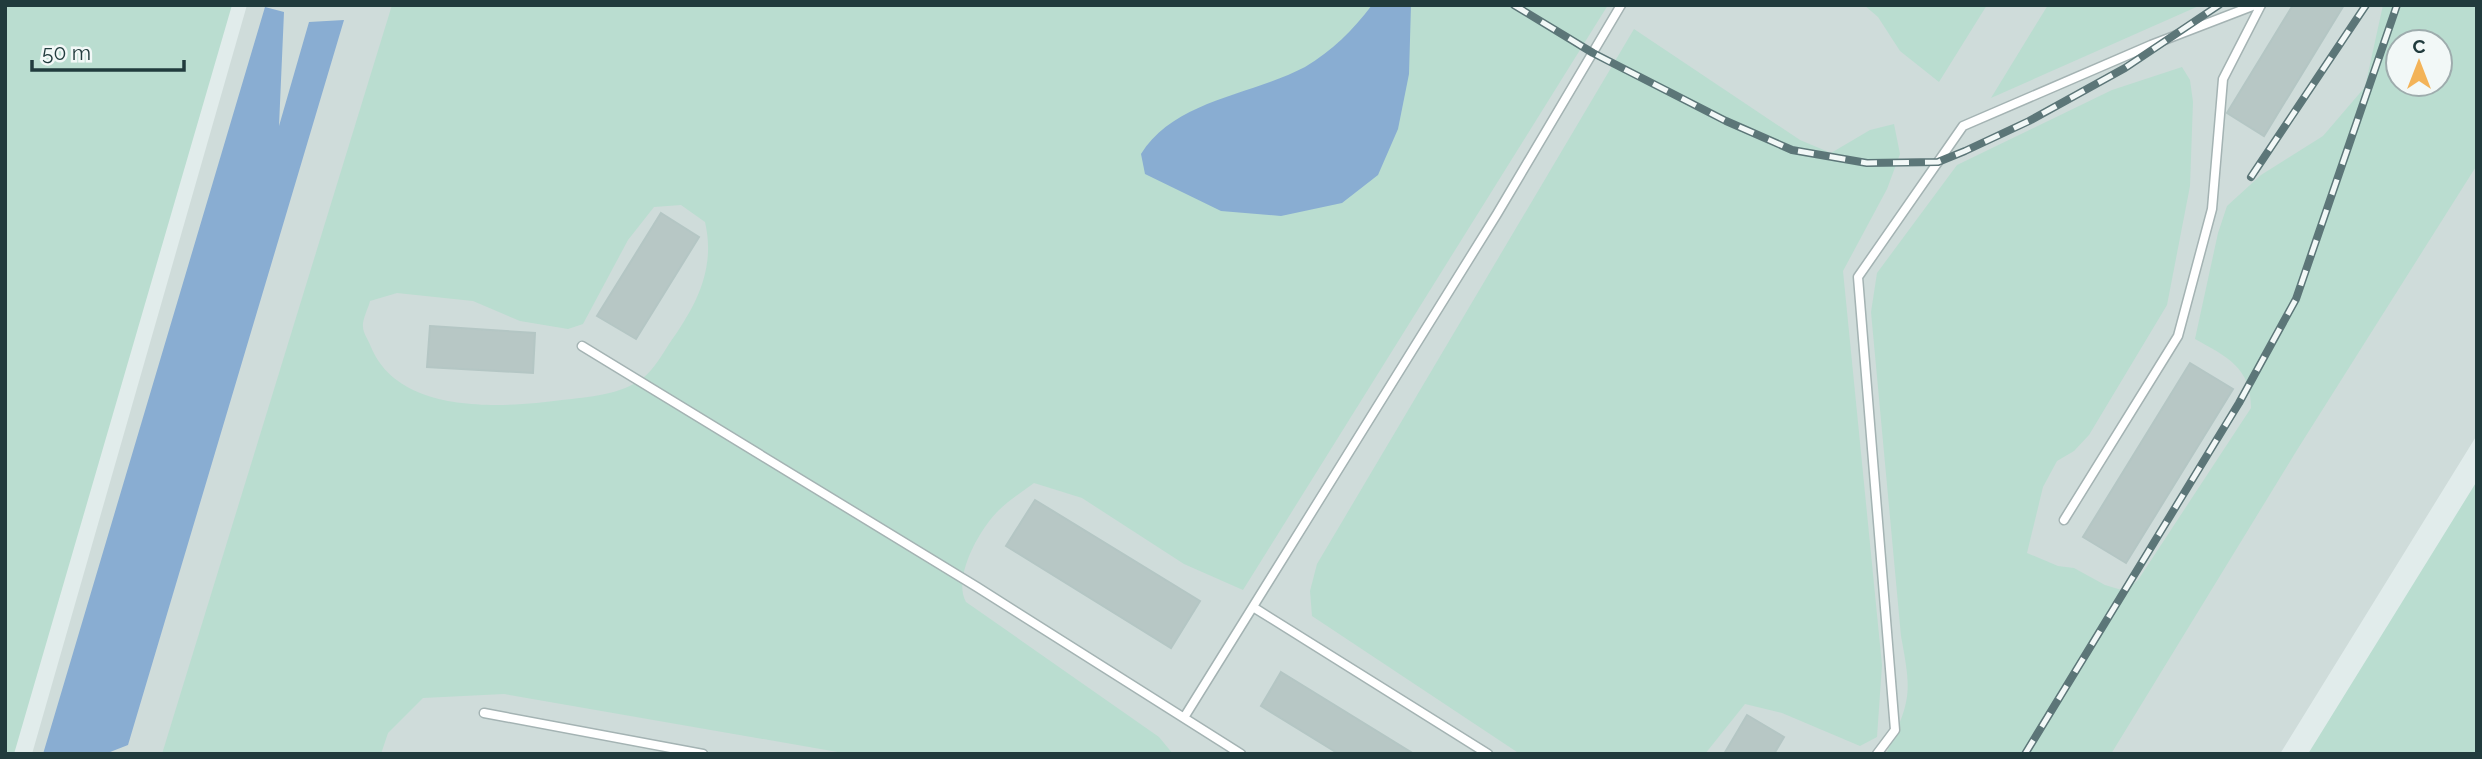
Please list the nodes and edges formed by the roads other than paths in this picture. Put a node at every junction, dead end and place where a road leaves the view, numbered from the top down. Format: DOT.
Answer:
graph roads {
  1 [pos="1621,5"];
  2 [pos="2255,5"];
  3 [pos="2261,5"];
  4 [pos="582,346"];
  5 [pos="2064,520"];
  6 [pos="1253,607"];
  7 [pos="484,713"];
  8 [pos="1185,716"];
  9 [pos="703,754"];
  10 [pos="1241,754"];
  11 [pos="1488,754"];
  12 [pos="1877,754"];
  1 -- 6 [label="lane"];
  2 -- 12 [label="lane"];
  3 -- 5 [label="lane"];
  4 -- 8 [label="lane"];
  6 -- 8 [label="lane"];
  6 -- 11 [label="lane"];
  7 -- 9 [label="lane"];
  8 -- 10 [label="lane"];
}
